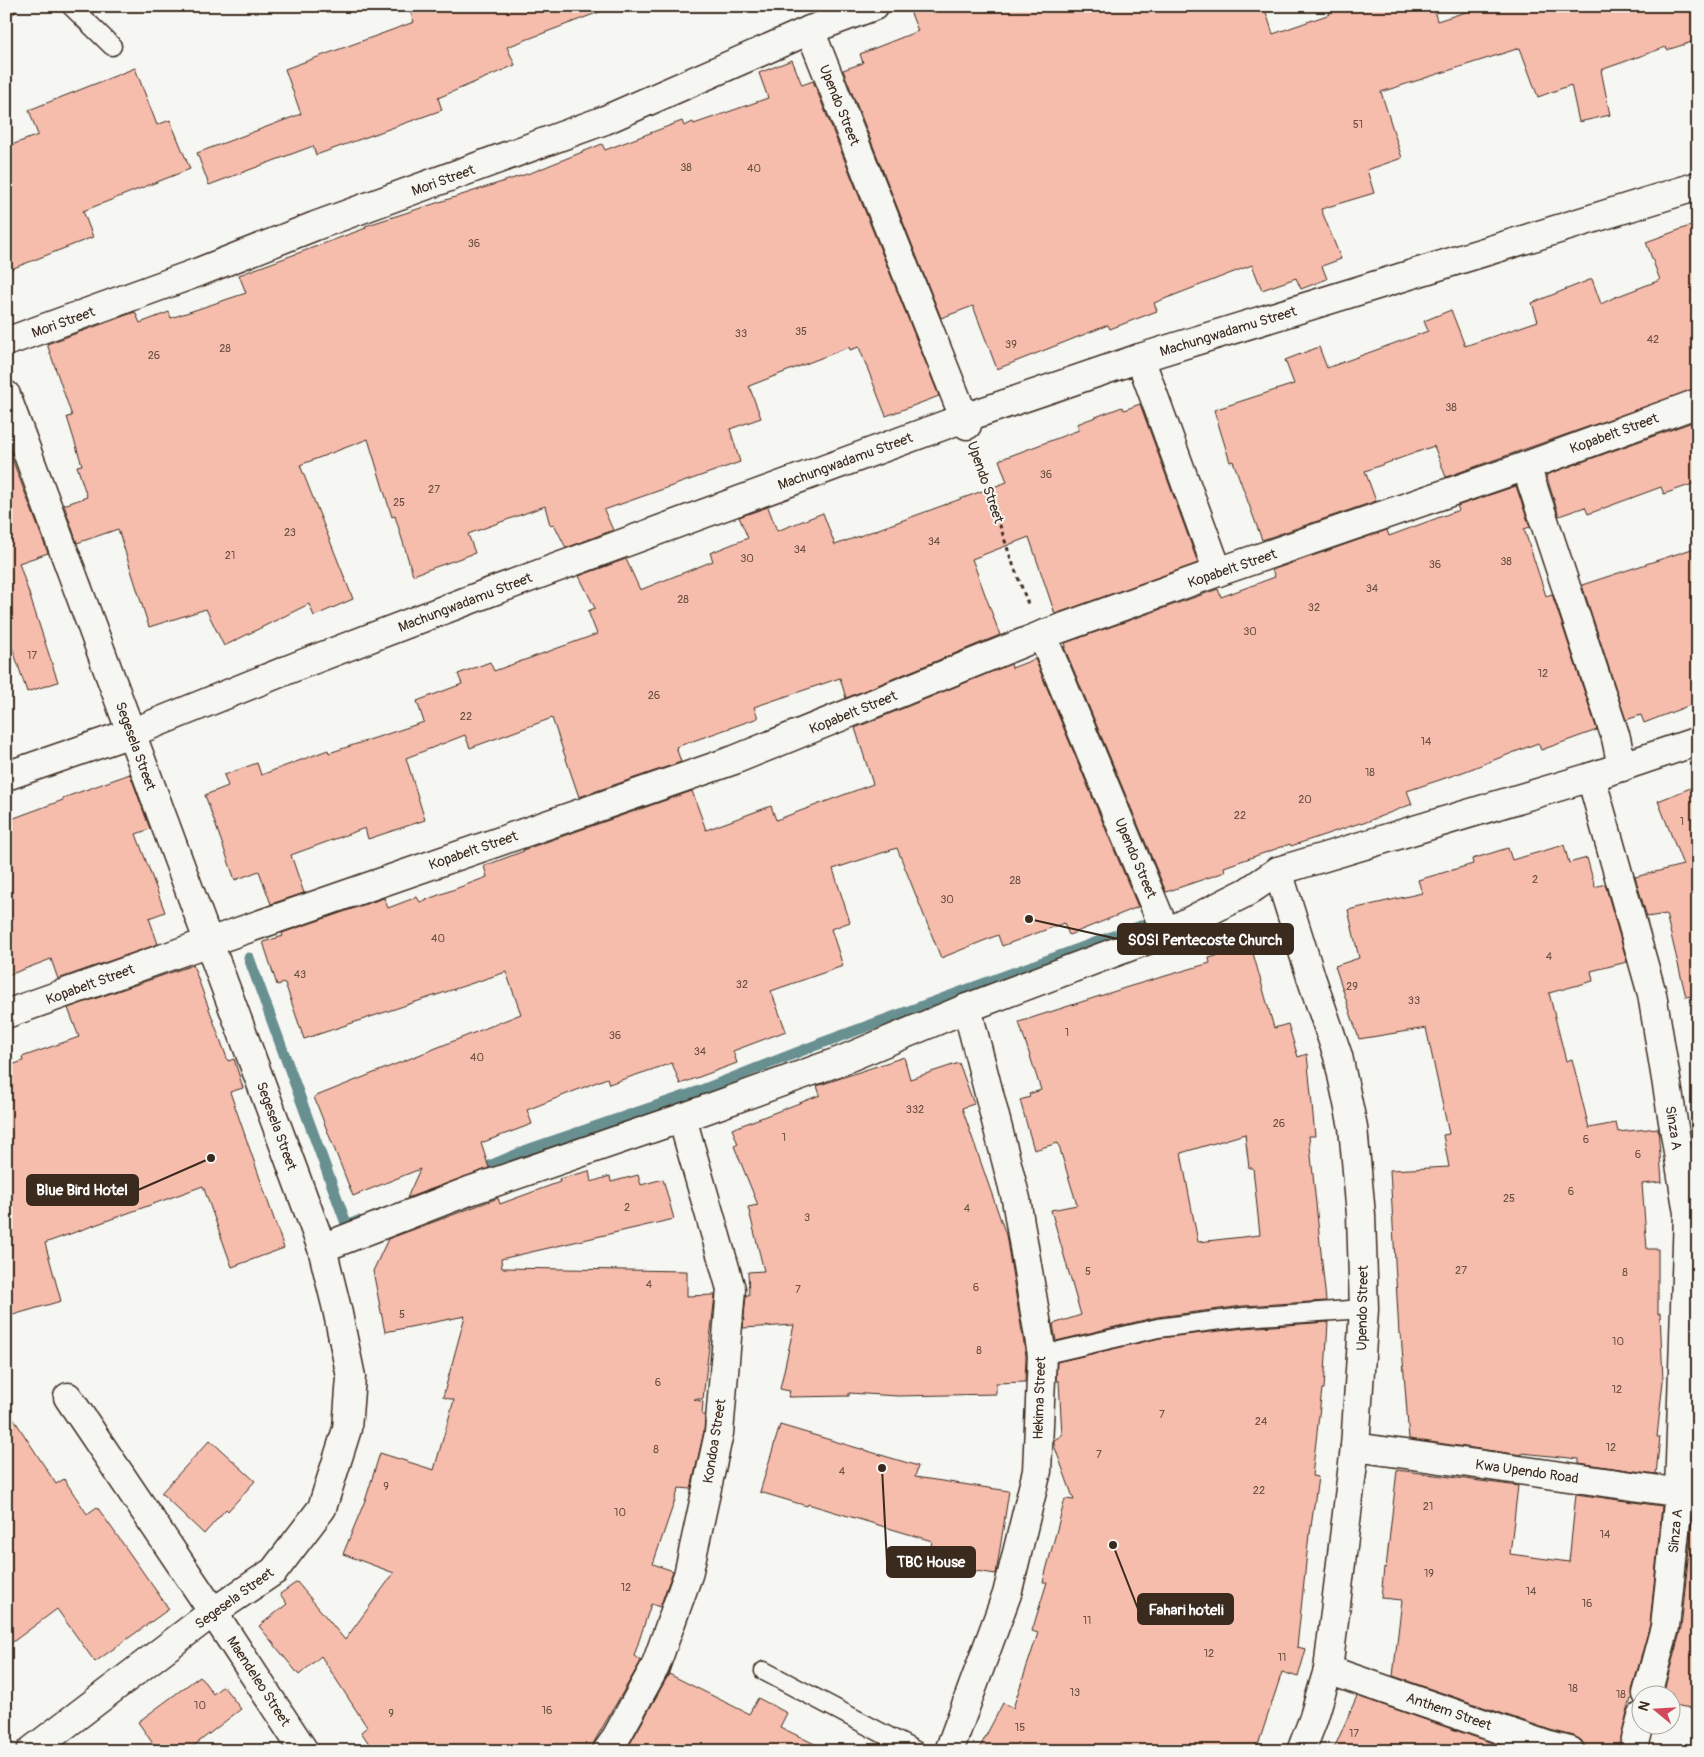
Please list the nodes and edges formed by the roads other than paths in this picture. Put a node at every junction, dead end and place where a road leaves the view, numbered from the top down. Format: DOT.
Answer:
graph roads {
  1 [pos="71,6"];
  2 [pos="874,6"];
  3 [pos="810,30"];
  4 [pos="112,46"];
  5 [pos="1698,186"];
  6 [pos="6,342"];
  7 [pos="1140,358"];
  8 [pos="6,395"];
  9 [pos="1698,403"];
  10 [pos="965,421"];
  11 [pos="1526,466"];
  12 [pos="1218,572"];
  13 [pos="1042,635"];
  14 [pos="131,733"];
  15 [pos="1698,741"];
  16 [pos="1622,767"];
  17 [pos="6,776"];
  18 [pos="1591,777"];
  19 [pos="1278,871"];
  20 [pos="1166,933"];
  21 [pos="209,942"];
  22 [pos="967,1008"];
  23 [pos="6,1014"];
  24 [pos="682,1118"];
  25 [pos="1693,1214"];
  26 [pos="322,1248"];
  27 [pos="1364,1309"];
  28 [pos="1042,1354"];
  29 [pos="68,1397"];
  30 [pos="1355,1447"];
  31 [pos="1688,1494"];
  32 [pos="213,1612"];
  33 [pos="1328,1670"];
  34 [pos="764,1671"];
  35 [pos="1650,1684"];
  36 [pos="1637,1734"];
  37 [pos="32,1751"];
  38 [pos="304,1751"];
  39 [pos="607,1751"];
  40 [pos="916,1751"];
  41 [pos="949,1751"];
  42 [pos="1302,1751"];
  43 [pos="1570,1751"];
  44 [pos="1632,1751"];
  1 -- 4 [label="lane"];
  2 -- 3 [label="street, Mori Street"];
  3 -- 6 [label="street, Mori Street"];
  3 -- 10 [label="street, Upendo Street"];
  5 -- 7 [label="street, Machungwadamu Street"];
  7 -- 10 [label="street, Machungwadamu Street"];
  7 -- 12 [label="street"];
  8 -- 14 [label="street, Segesela Street"];
  9 -- 11 [label="street, Kopabelt Street"];
  10 -- 14 [label="street, Machungwadamu Street"];
  11 -- 12 [label="street, Kopabelt Street"];
  11 -- 16 [label="street"];
  12 -- 13 [label="street, Kopabelt Street"];
  13 -- 20 [label="street, Upendo Street"];
  13 -- 21 [label="street, Kopabelt Street"];
  14 -- 17 [label="street, Machungwadamu Street"];
  14 -- 21 [label="street, Segesela Street"];
  15 -- 16 [label="street"];
  16 -- 18 [label="street"];
  18 -- 19 [label="street"];
  18 -- 25 [label="street, Sinza A"];
  19 -- 20 [label="street"];
  19 -- 27 [label="street, Upendo Street"];
  20 -- 22 [label="street"];
  21 -- 23 [label="street, Kopabelt Street"];
  21 -- 26 [label="street, Segesela Street"];
  22 -- 24 [label="street"];
  22 -- 28 [label="street, Hekima Street"];
  24 -- 26 [label="street"];
  24 -- 39 [label="street, Kondoa Street"];
  25 -- 31 [label="street, Sinza A"];
  26 -- 32 [label="street, Segesela Street"];
  27 -- 28 [label="lane"];
  27 -- 30 [label="street, Upendo Street"];
  28 -- 41 [label="street, Hekima Street"];
  29 -- 32 [label="street, Maendeleo Street"];
  30 -- 31 [label="street, Kwa Upendo Road"];
  30 -- 33 [label="street, Upendo Street"];
  31 -- 35 [label="street, Sinza A"];
  32 -- 37 [label="street, Segesela Street"];
  32 -- 38 [label="street, Maendeleo Street"];
  33 -- 42 [label="street, Upendo Street"];
  33 -- 43 [label="street, Anthem Street"];
  34 -- 40 [label="lane"];
  36 -- 44 [label="street"];
}
